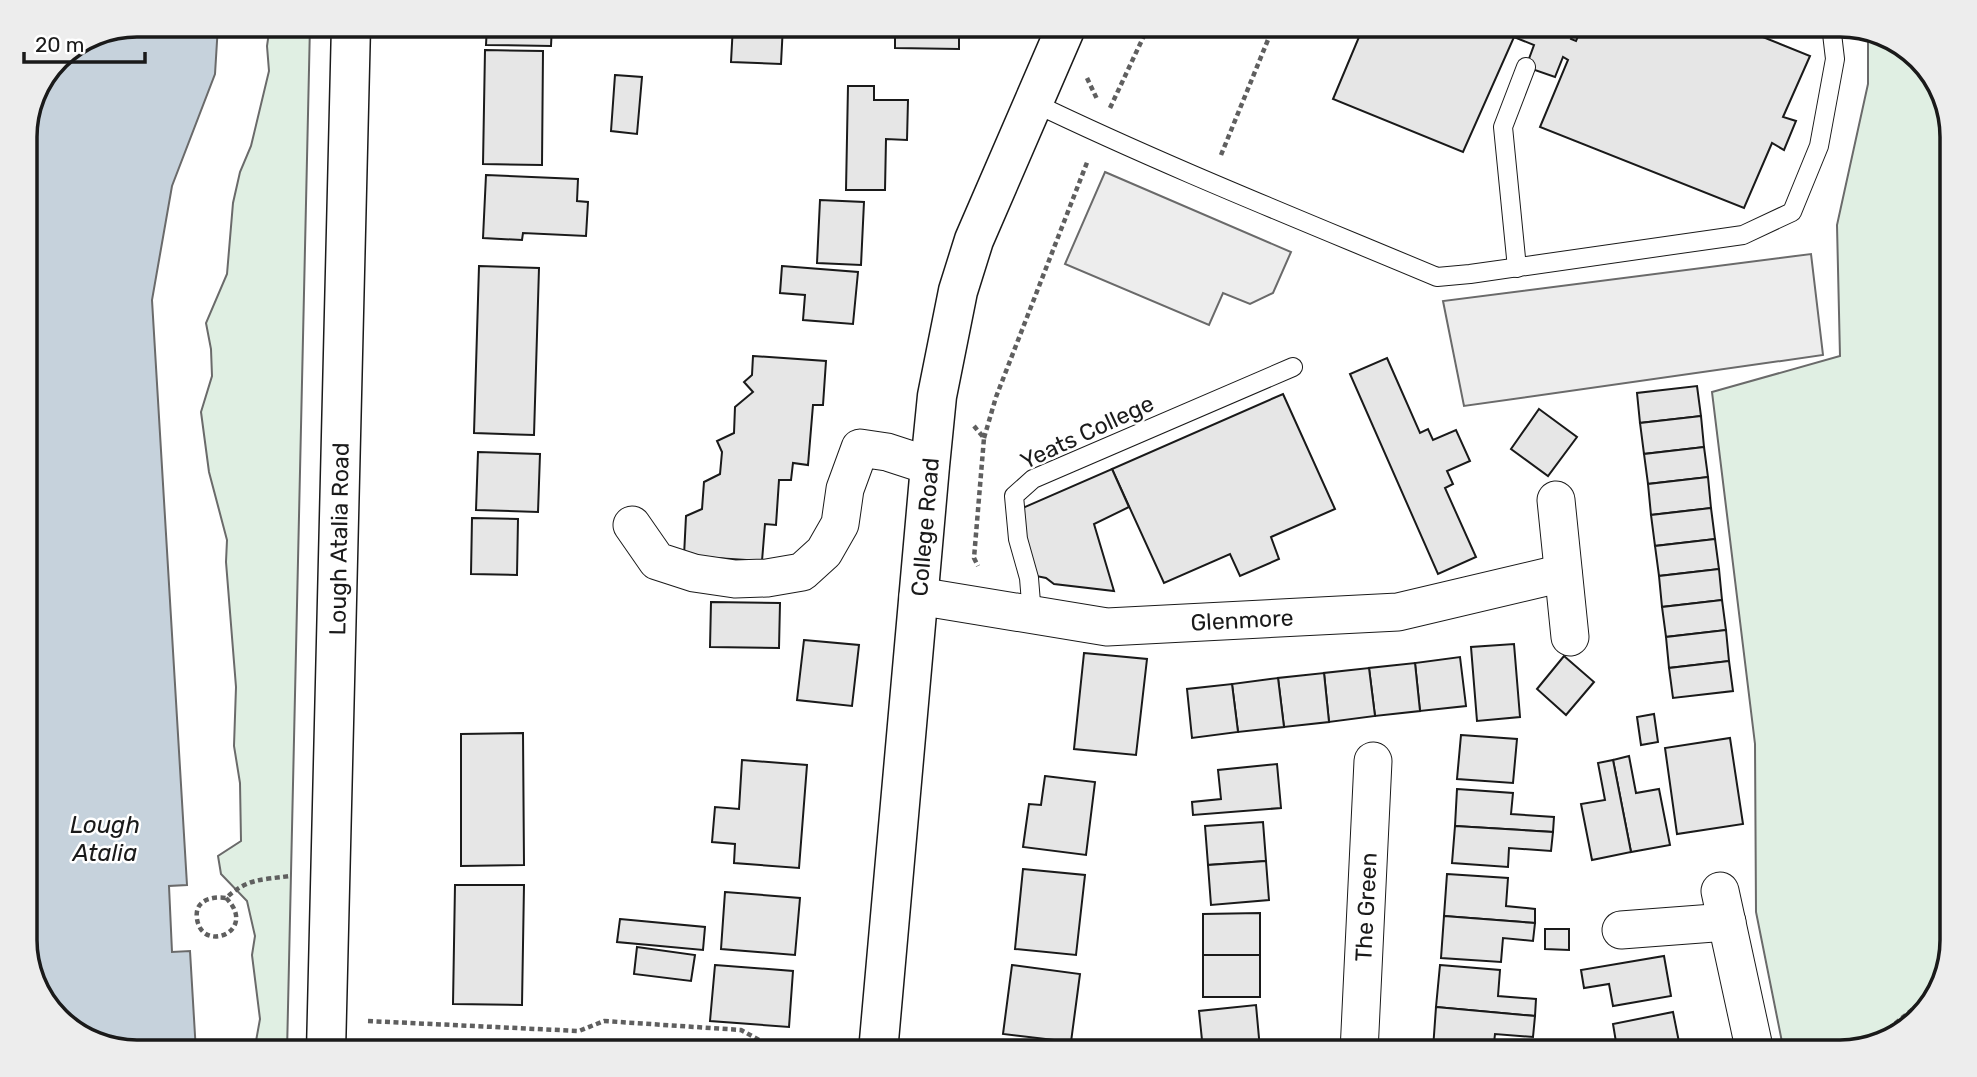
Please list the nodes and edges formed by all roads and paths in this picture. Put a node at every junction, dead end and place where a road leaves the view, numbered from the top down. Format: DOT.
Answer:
graph roads {
  1 [pos="351,37"];
  2 [pos="1061,37"];
  3 [pos="1143,37"];
  4 [pos="1269,37"];
  5 [pos="1832,37"];
  6 [pos="1526,67"];
  7 [pos="1032,102"];
  8 [pos="1108,112"];
  9 [pos="1081,153"];
  10 [pos="1219,159"];
  11 [pos="1517,268"];
  12 [pos="1293,368"];
  13 [pos="969,419"];
  14 [pos="984,438"];
  15 [pos="930,466"];
  16 [pos="1556,500"];
  17 [pos="632,525"];
  18 [pos="1563,573"];
  19 [pos="983,575"];
  20 [pos="918,596"];
  21 [pos="1032,615"];
  22 [pos="1570,636"];
  23 [pos="1373,761"];
  24 [pos="293,875"];
  25 [pos="226,898"];
  26 [pos="1621,930"];
  27 [pos="327,1035"];
  28 [pos="759,1040"];
  29 [pos="865,1040"];
  30 [pos="1360,1040"];
  31 [pos="1752,1040"];
  1 -- 27 [label="main road, Lough Atalia Road"];
  2 -- 7 [label="main road, College Road"];
  3 -- 8 [label="path"];
  4 -- 10 [label="path"];
  5 -- 11 [label="lane"];
  6 -- 11 [label="lane"];
  7 -- 11 [label="lane"];
  7 -- 15 [label="main road, College Road"];
  9 -- 14 [label="path"];
  12 -- 21 [label="lane, Yeats College"];
  13 -- 14 [label="path"];
  14 -- 19 [label="path"];
  15 -- 17 [label="street"];
  15 -- 20 [label="main road, College Road"];
  16 -- 18 [label="street"];
  18 -- 21 [label="street, Glenmore"];
  18 -- 22 [label="street"];
  20 -- 21 [label="street, Glenmore"];
  20 -- 29 [label="main road, College Road"];
  23 -- 30 [label="street, The Green"];
  24 -- 25 [label="path"];
  25 -- 25 [label="path"];
  26 -- 31 [label="street"];
  27 -- 28 [label="path"];
}
